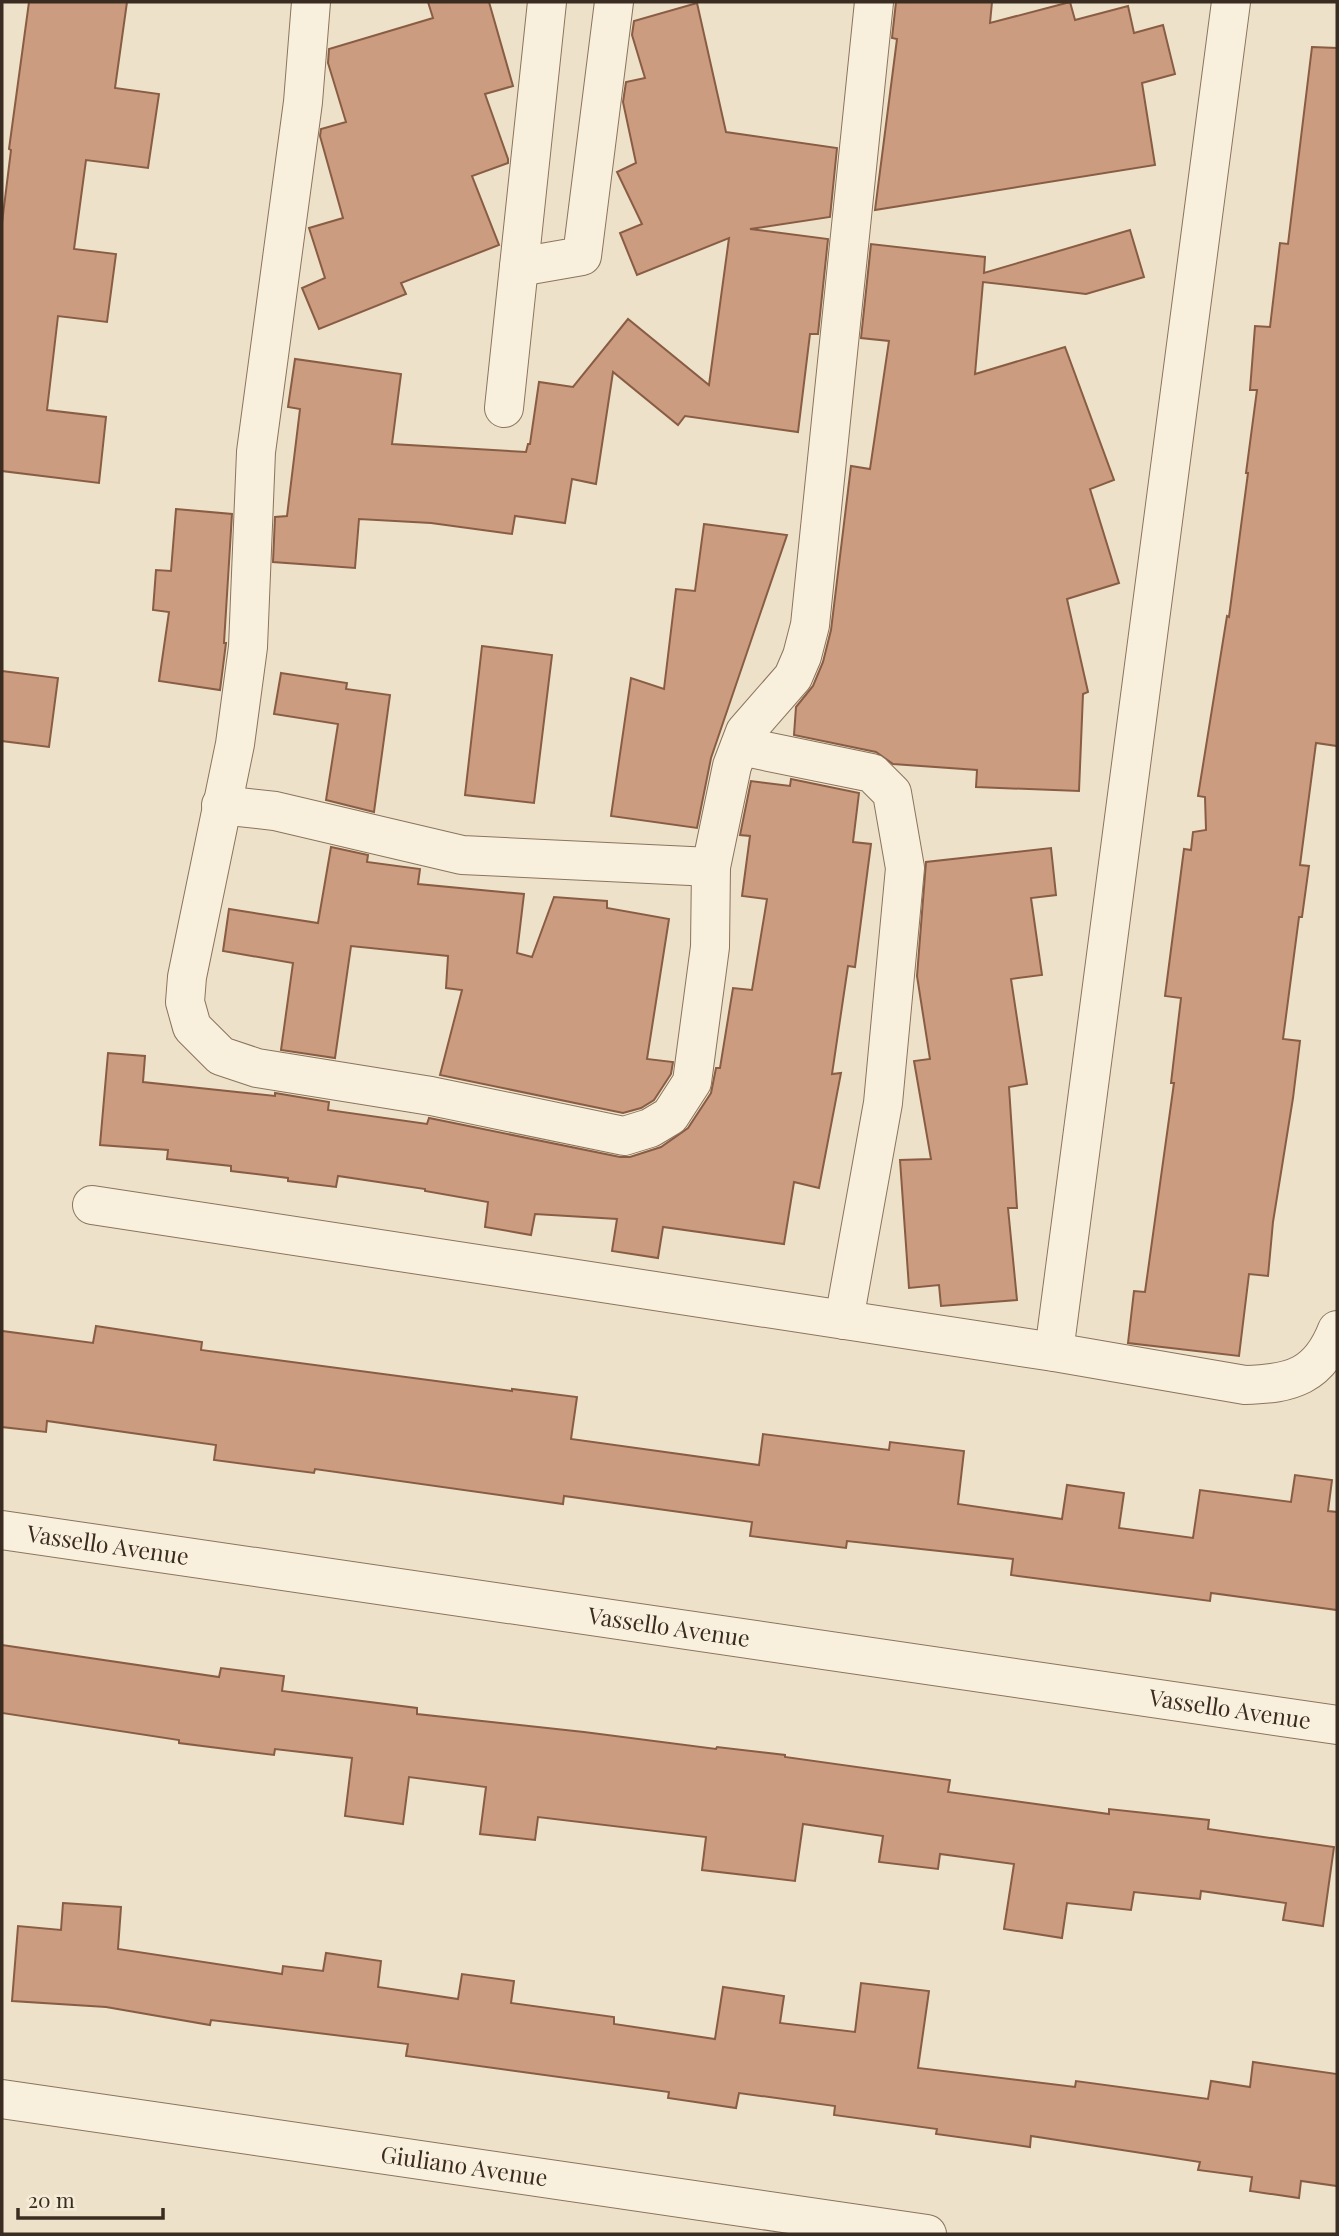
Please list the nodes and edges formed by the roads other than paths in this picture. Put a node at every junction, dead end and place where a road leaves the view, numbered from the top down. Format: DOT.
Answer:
graph roads {
  1 [pos="311,2"];
  2 [pos="547,2"];
  3 [pos="614,2"];
  4 [pos="874,2"];
  5 [pos="1231,2"];
  6 [pos="519,267"];
  7 [pos="504,408"];
  8 [pos="740,746"];
  9 [pos="221,805"];
  10 [pos="711,867"];
  11 [pos="92,1205"];
  12 [pos="844,1320"];
  13 [pos="1337,1330"];
  14 [pos="1054,1352"];
  15 [pos="2,1530"];
  16 [pos="1337,1725"];
  17 [pos="2,2099"];
  18 [pos="926,2234"];
  1 -- 9 [label="street"];
  2 -- 6 [label="street"];
  3 -- 6 [label="street"];
  4 -- 8 [label="street"];
  5 -- 14 [label="street"];
  6 -- 7 [label="street"];
  8 -- 10 [label="street"];
  8 -- 12 [label="street"];
  9 -- 10 [label="street"];
  9 -- 10 [label="street"];
  11 -- 12 [label="street"];
  12 -- 14 [label="street"];
  13 -- 14 [label="street"];
  15 -- 16 [label="street, Vassello Avenue"];
  17 -- 18 [label="street, Giuliano Avenue"];
}
